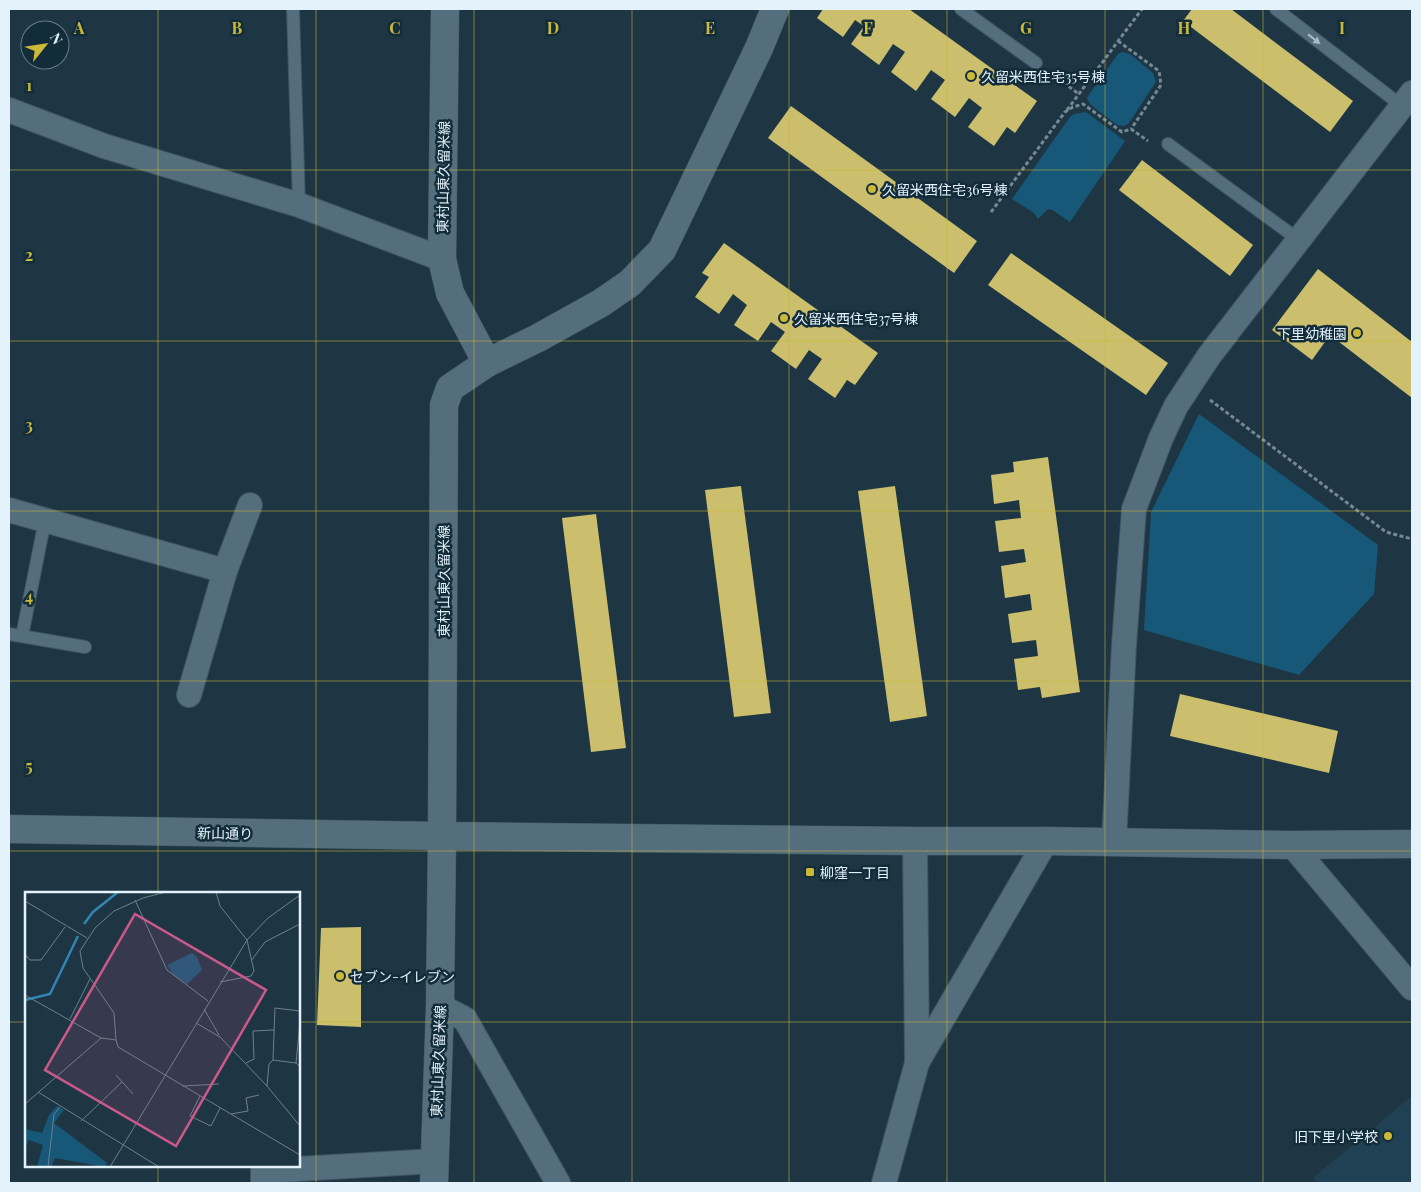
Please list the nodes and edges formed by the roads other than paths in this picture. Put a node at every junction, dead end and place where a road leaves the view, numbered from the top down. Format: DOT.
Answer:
graph roads {
  1 [pos="293,9"];
  2 [pos="445,9"];
  3 [pos="775,9"];
  4 [pos="961,9"];
  5 [pos="1276,9"];
  6 [pos="1036,64"];
  7 [pos="1407,100"];
  8 [pos="9,110"];
  9 [pos="1168,144"];
  10 [pos="300,205"];
  11 [pos="1299,240"];
  12 [pos="442,259"];
  13 [pos="487,363"];
  14 [pos="250,505"];
  15 [pos="9,510"];
  16 [pos="45,520"];
  17 [pos="225,571"];
  18 [pos="15,635"];
  19 [pos="85,647"];
  20 [pos="189,695"];
  21 [pos="9,829"];
  22 [pos="442,836"];
  23 [pos="1046,840"];
  24 [pos="915,841"];
  25 [pos="1114,842"];
  26 [pos="1412,844"];
  27 [pos="1292,845"];
  28 [pos="1412,988"];
  29 [pos="440,1006"];
  30 [pos="917,1063"];
  31 [pos="434,1172"];
  32 [pos="263,1183"];
  33 [pos="558,1183"];
  34 [pos="884,1183"];
  1 -- 10 [label="lane"];
  2 -- 12 [label="street, 東村山東久留米線"];
  3 -- 13 [label="street"];
  4 -- 6 [label="lane"];
  5 -- 7 [label="lane, one-way"];
  7 -- 11 [label="street"];
  8 -- 10 [label="street"];
  9 -- 11 [label="lane"];
  10 -- 12 [label="street"];
  11 -- 25 [label="street"];
  12 -- 13 [label="street, 東村山東久留米線"];
  13 -- 22 [label="street, 東村山東久留米線"];
  14 -- 17 [label="street"];
  15 -- 16 [label="street"];
  16 -- 17 [label="street"];
  16 -- 18 [label="lane"];
  17 -- 20 [label="street"];
  18 -- 19 [label="lane"];
  21 -- 22 [label="street, 新山通り"];
  22 -- 24 [label="street, 新山通り"];
  22 -- 29 [label="street, 東村山東久留米線"];
  23 -- 24 [label="street, 新山通り"];
  23 -- 25 [label="street, 新山通り"];
  23 -- 30 [label="street"];
  24 -- 30 [label="street"];
  25 -- 27 [label="street, 新山通り"];
  26 -- 27 [label="street, 新山通り"];
  27 -- 28 [label="street"];
  29 -- 31 [label="street, 東村山東久留米線"];
  29 -- 33 [label="street"];
  30 -- 34 [label="street"];
  31 -- 32 [label="street"];
}
